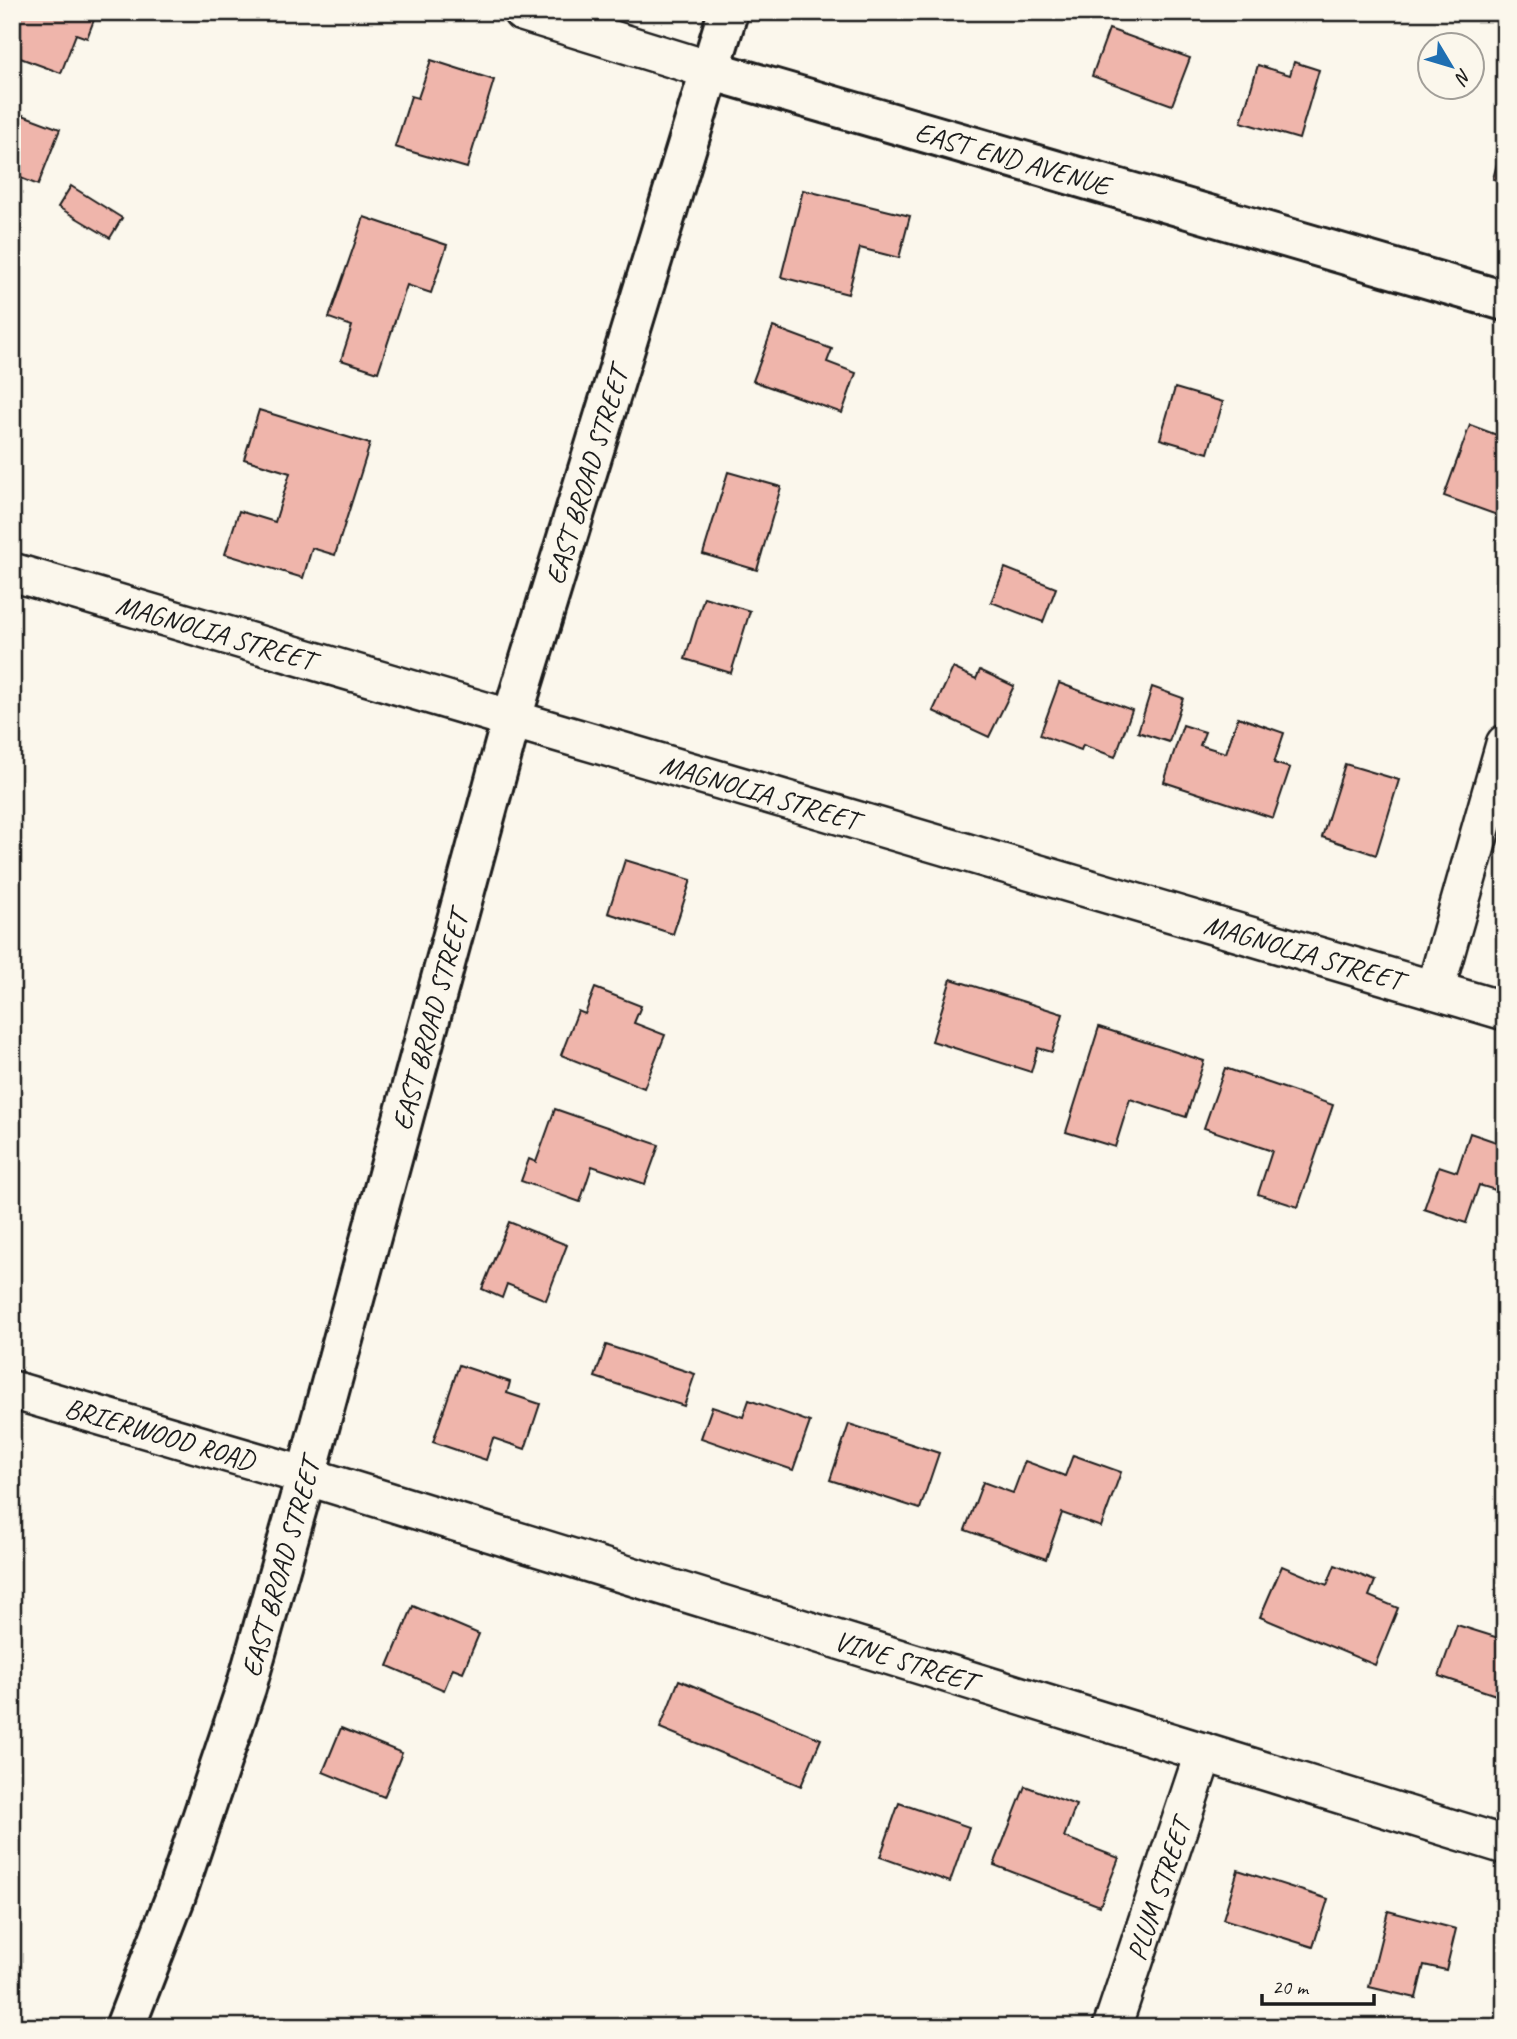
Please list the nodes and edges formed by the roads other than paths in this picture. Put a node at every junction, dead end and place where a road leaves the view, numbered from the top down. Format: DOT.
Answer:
graph roads {
  1 [pos="522,12"];
  2 [pos="728,12"];
  3 [pos="710,70"];
  4 [pos="1505,301"];
  5 [pos="12,572"];
  6 [pos="511,721"];
  7 [pos="1505,744"];
  8 [pos="1435,990"];
  9 [pos="1505,1011"];
  10 [pos="12,1390"];
  11 [pos="306,1476"];
  12 [pos="1203,1752"];
  13 [pos="1505,1845"];
  14 [pos="125,2027"];
  15 [pos="1112,2027"];
  1 -- 3 [label="street, EAST END AVENUE"];
  2 -- 3 [label="main road, EAST BROAD STREET"];
  3 -- 4 [label="main road, EAST END AVENUE"];
  3 -- 6 [label="main road, EAST BROAD STREET"];
  5 -- 6 [label="street, MAGNOLIA STREET"];
  6 -- 8 [label="street, MAGNOLIA STREET"];
  6 -- 11 [label="main road, EAST BROAD STREET"];
  7 -- 8 [label="street"];
  8 -- 9 [label="street, MAGNOLIA STREET"];
  10 -- 11 [label="street, BRIERWOOD ROAD"];
  11 -- 12 [label="street, VINE STREET"];
  11 -- 14 [label="main road, EAST BROAD STREET"];
  12 -- 13 [label="street, VINE STREET"];
  12 -- 15 [label="street, PLUM STREET"];
}
